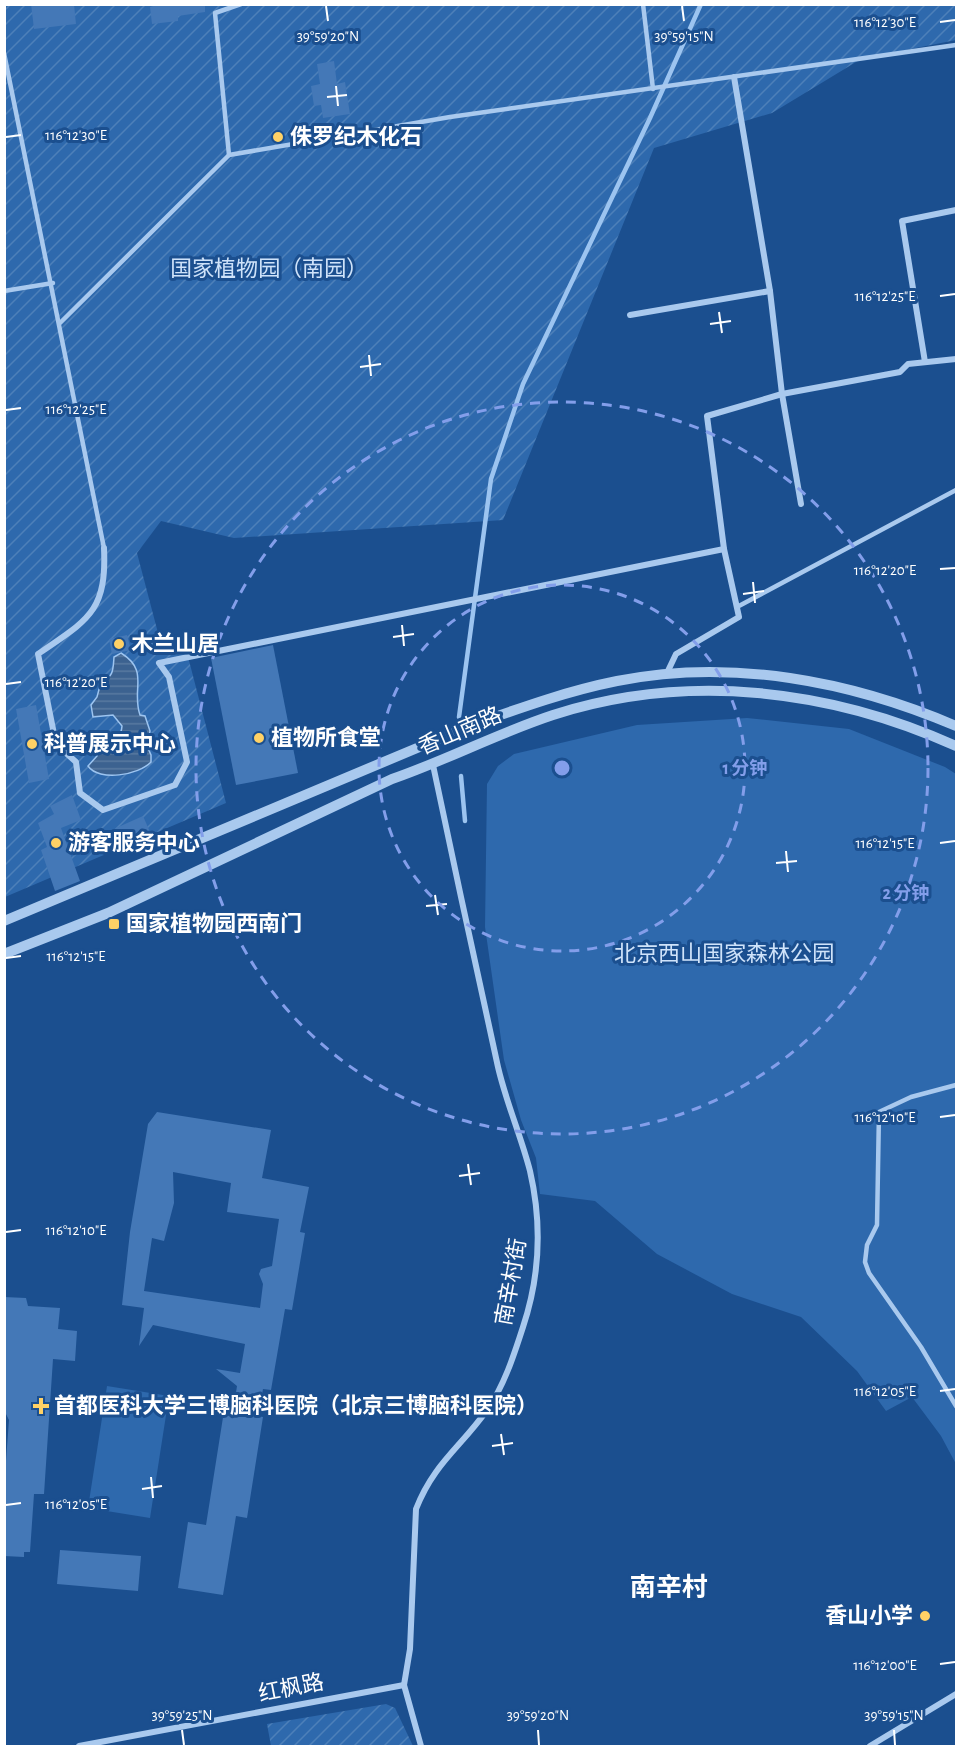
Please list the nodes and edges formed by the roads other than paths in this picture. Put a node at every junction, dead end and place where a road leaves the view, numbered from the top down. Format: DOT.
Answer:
graph roads {
  1 [pos="241,4"];
  2 [pos="643,4"];
  3 [pos="957,45"];
  4 [pos="4,53"];
  5 [pos="734,77"];
  6 [pos="653,89"];
  7 [pos="229,154"];
  8 [pos="957,210"];
  9 [pos="53,283"];
  10 [pos="4,291"];
  11 [pos="770,291"];
  12 [pos="630,315"];
  13 [pos="60,323"];
  14 [pos="957,359"];
  15 [pos="925,362"];
  16 [pos="782,394"];
  17 [pos="957,490"];
  18 [pos="801,504"];
  19 [pos="104,548"];
  20 [pos="724,549"];
  21 [pos="737,607"];
  22 [pos="666,675"];
  23 [pos="957,726"];
  24 [pos="957,746"];
  25 [pos="433,765"];
  26 [pos="4,921"];
  27 [pos="4,954"];
  28 [pos="957,1085"];
  29 [pos="957,1406"];
  30 [pos="404,1685"];
  31 [pos="957,1694"];
  32 [pos="79,1746"];
  33 [pos="421,1746"];
  34 [pos="870,1746"];
  1 -- 7 [label="lane"];
  2 -- 6 [label="lane"];
  3 -- 5 [label="lane"];
  4 -- 9 [label="lane"];
  5 -- 6 [label="lane"];
  5 -- 11 [label="street"];
  6 -- 7 [label="lane"];
  7 -- 13 [label="lane"];
  8 -- 15 [label="street"];
  9 -- 10 [label="lane"];
  9 -- 13 [label="lane"];
  11 -- 12 [label="street"];
  11 -- 16 [label="street"];
  13 -- 19 [label="lane"];
  14 -- 15 [label="street"];
  15 -- 16 [label="street"];
  16 -- 18 [label="street"];
  16 -- 20 [label="street"];
  17 -- 21 [label="lane"];
  19 -- 20 [label="street"];
  20 -- 21 [label="street"];
  21 -- 22 [label="street"];
  22 -- 23 [label="street, 香山南路"];
  22 -- 26 [label="street, 香山南路"];
  24 -- 25 [label="street, 香山南路"];
  25 -- 27 [label="street, 香山南路"];
  25 -- 30 [label="street, 南辛村街"];
  28 -- 29 [label="lane"];
  30 -- 32 [label="street, 红枫路"];
  30 -- 33 [label="street, 南辛村街"];
  31 -- 34 [label="street"];
}
